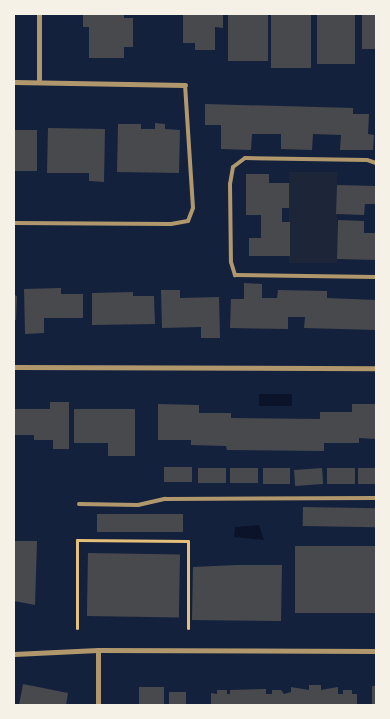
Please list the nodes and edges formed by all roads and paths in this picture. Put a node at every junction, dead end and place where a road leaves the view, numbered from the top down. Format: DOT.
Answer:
graph roads {
  1 [pos="39,14"];
  2 [pos="14,82"];
  3 [pos="39,82"];
  4 [pos="185,84"];
  5 [pos="376,163"];
  6 [pos="14,223"];
  7 [pos="376,277"];
  8 [pos="14,367"];
  9 [pos="376,368"];
  10 [pos="376,498"];
  11 [pos="79,504"];
  12 [pos="77,628"];
  13 [pos="188,628"];
  14 [pos="98,650"];
  15 [pos="376,651"];
  16 [pos="14,654"];
  17 [pos="98,705"];
  1 -- 3 [label="street"];
  2 -- 3 [label="street"];
  3 -- 4 [label="street"];
  4 -- 6 [label="lane"];
  5 -- 7 [label="lane"];
  8 -- 9 [label="street"];
  10 -- 11 [label="lane"];
  12 -- 13 [label="path"];
  14 -- 15 [label="street"];
  14 -- 16 [label="street"];
  14 -- 17 [label="street"];
}
